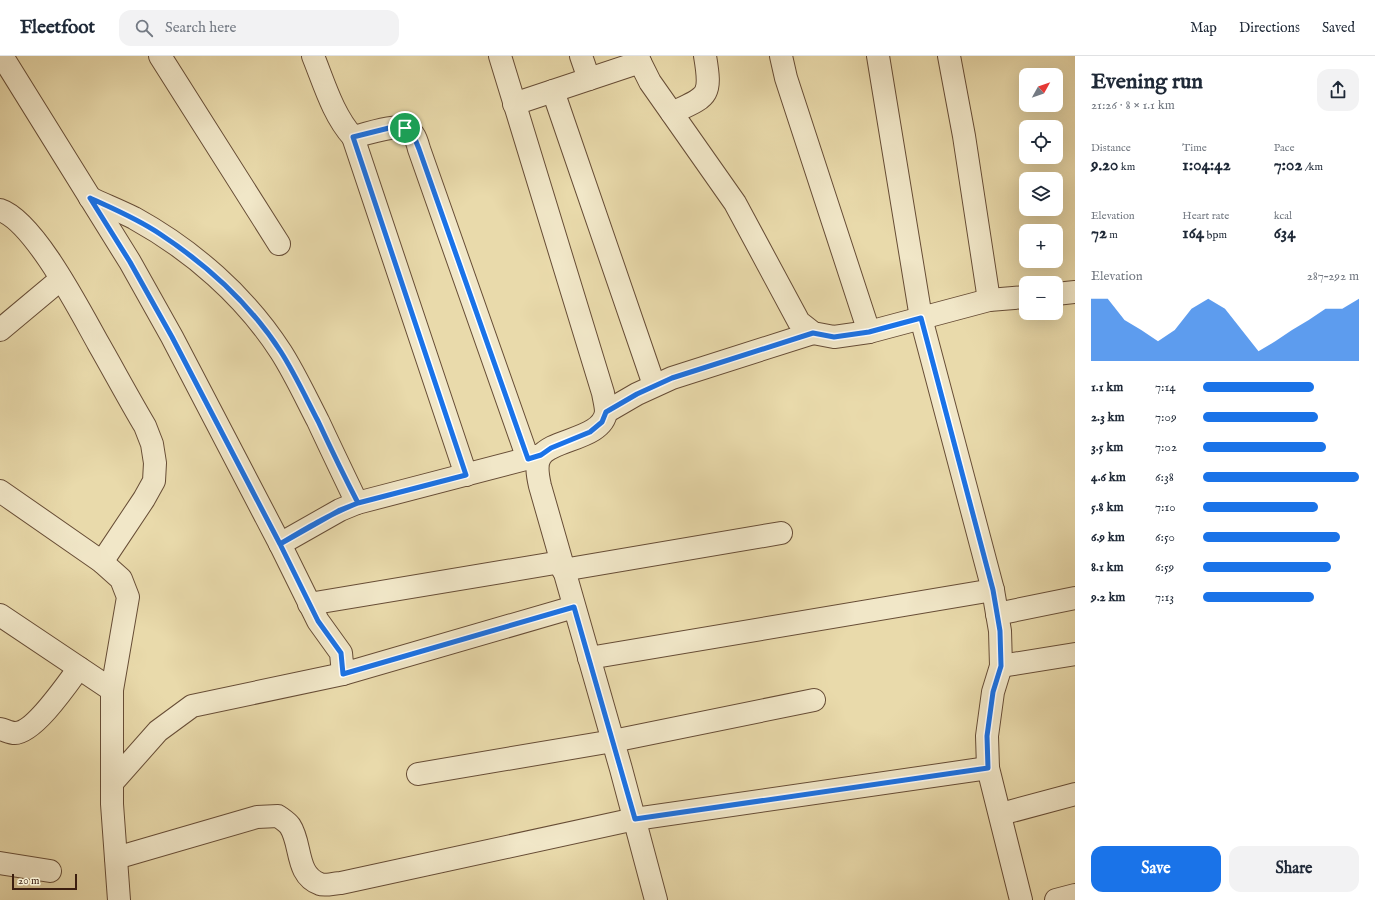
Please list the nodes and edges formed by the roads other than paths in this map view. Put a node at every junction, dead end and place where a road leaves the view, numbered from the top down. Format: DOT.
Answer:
graph roads {
  1 [pos="2,56"];
  2 [pos="160,56"];
  3 [pos="313,56"];
  4 [pos="500,56"];
  5 [pos="581,56"];
  6 [pos="705,56"];
  7 [pos="781,56"];
  8 [pos="878,56"];
  9 [pos="949,56"];
  10 [pos="638,59"];
  11 [pos="589,79"];
  12 [pos="553,91"];
  13 [pos="514,104"];
  14 [pos="672,113"];
  15 [pos="353,137"];
  16 [pos="90,198"];
  17 [pos="0,210"];
  18 [pos="279,244"];
  19 [pos="62,280"];
  20 [pos="1075,292"];
  21 [pos="1063,293"];
  22 [pos="1019,298"];
  23 [pos="989,300"];
  24 [pos="921,318"];
  25 [pos="0,330"];
  26 [pos="869,332"];
  27 [pos="813,333"];
  28 [pos="654,385"];
  29 [pos="606,412"];
  30 [pos="534,457"];
  31 [pos="466,475"];
  32 [pos="0,491"];
  33 [pos="358,503"];
  34 [pos="781,533"];
  35 [pos="280,544"];
  36 [pos="102,562"];
  37 [pos="562,566"];
  38 [pos="993,590"];
  39 [pos="1075,598"];
  40 [pos="309,604"];
  41 [pos="574,607"];
  42 [pos="997,614"];
  43 [pos="0,615"];
  44 [pos="1075,654"];
  45 [pos="589,658"];
  46 [pos="1001,666"];
  47 [pos="79,668"];
  48 [pos="343,674"];
  49 [pos="112,690"];
  50 [pos="814,700"];
  51 [pos="0,729"];
  52 [pos="613,741"];
  53 [pos="988,768"];
  54 [pos="418,774"];
  55 [pos="112,783"];
  56 [pos="1075,794"];
  57 [pos="1001,814"];
  58 [pos="635,819"];
  59 [pos="116,858"];
  60 [pos="0,863"];
  61 [pos="50,871"];
  62 [pos="1075,895"];
  63 [pos="119,900"];
  64 [pos="656,900"];
  65 [pos="1021,900"];
  66 [pos="1056,900"];
  1 -- 16 [label="street"];
  2 -- 18 [label="street"];
  3 -- 15 [label="street"];
  4 -- 13 [label="street"];
  5 -- 11 [label="street"];
  6 -- 14 [label="street"];
  7 -- 26 [label="street"];
  8 -- 24 [label="street"];
  9 -- 23 [label="street"];
  10 -- 11 [label="street"];
  10 -- 14 [label="street"];
  11 -- 12 [label="street"];
  12 -- 13 [label="street"];
  12 -- 28 [label="street"];
  13 -- 29 [label="street"];
  14 -- 27 [label="street"];
  15 -- 30 [label="street"];
  15 -- 31 [label="street"];
  16 -- 33 [label="street"];
  16 -- 35 [label="street"];
  17 -- 19 [label="street"];
  19 -- 25 [label="street"];
  19 -- 36 [label="street"];
  20 -- 21 [label="street"];
  22 -- 23 [label="street"];
  23 -- 24 [label="street"];
  24 -- 26 [label="street"];
  24 -- 38 [label="street"];
  26 -- 27 [label="street"];
  27 -- 28 [label="street"];
  28 -- 29 [label="street"];
  29 -- 30 [label="street"];
  30 -- 31 [label="street"];
  30 -- 37 [label="street"];
  31 -- 33 [label="street"];
  32 -- 36 [label="street"];
  33 -- 35 [label="street"];
  34 -- 37 [label="street"];
  35 -- 40 [label="street"];
  36 -- 49 [label="street"];
  37 -- 40 [label="street"];
  37 -- 41 [label="street"];
  38 -- 42 [label="street"];
  38 -- 45 [label="street"];
  39 -- 42 [label="street"];
  40 -- 48 [label="street"];
  41 -- 45 [label="street"];
  41 -- 48 [label="street"];
  42 -- 46 [label="street"];
  43 -- 47 [label="street"];
  44 -- 46 [label="street"];
  45 -- 52 [label="street"];
  46 -- 53 [label="street"];
  47 -- 49 [label="street"];
  47 -- 51 [label="street"];
  48 -- 55 [label="street"];
  49 -- 55 [label="street"];
  50 -- 52 [label="street"];
  52 -- 54 [label="street"];
  52 -- 58 [label="street"];
  53 -- 57 [label="street"];
  53 -- 58 [label="street"];
  55 -- 59 [label="street"];
  56 -- 57 [label="street"];
  57 -- 65 [label="street"];
  58 -- 59 [label="street"];
  58 -- 64 [label="street"];
  59 -- 63 [label="street"];
  60 -- 61 [label="street"];
  62 -- 66 [label="street"];
}
